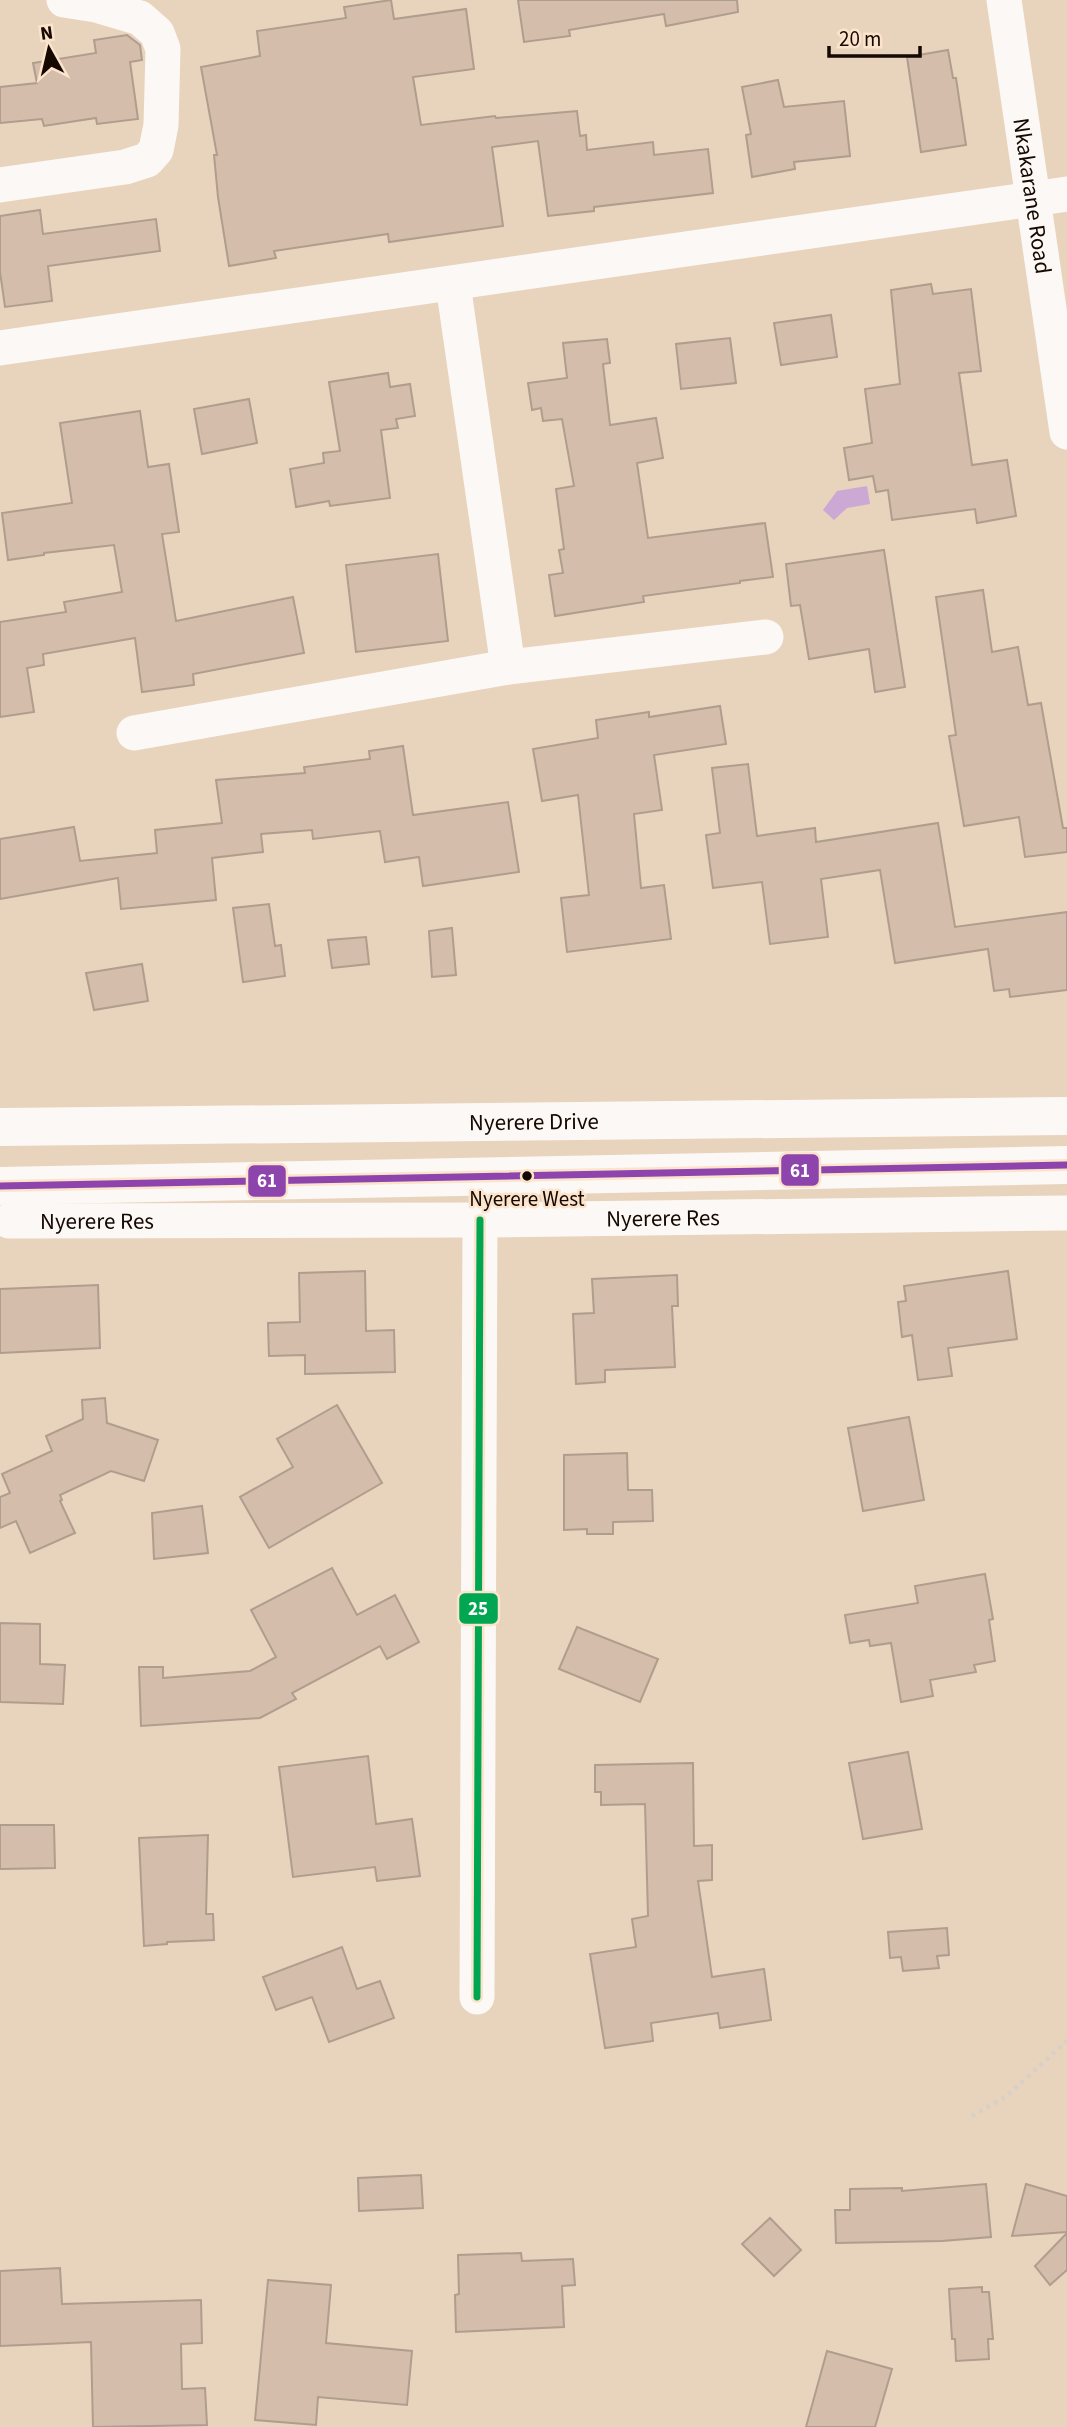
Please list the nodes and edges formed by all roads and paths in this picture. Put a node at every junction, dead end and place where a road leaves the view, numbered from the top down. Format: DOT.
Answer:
graph roads {
  1 [pos="64,0"];
  2 [pos="1003,0"];
  3 [pos="0,185"];
  4 [pos="1050,196"];
  5 [pos="453,284"];
  6 [pos="0,348"];
  7 [pos="1067,432"];
  8 [pos="766,637"];
  9 [pos="508,667"];
  10 [pos="134,733"];
  11 [pos="1067,1116"];
  12 [pos="0,1127"];
  13 [pos="1067,1165"];
  14 [pos="4,1204"];
  15 [pos="1067,1213"];
  16 [pos="480,1220"];
  17 [pos="477,1997"];
  18 [pos="1067,2041"];
  19 [pos="972,2116"];
  1 -- 3 [label="street"];
  2 -- 4 [label="street, Nkakarane Road"];
  4 -- 5 [label="street"];
  4 -- 7 [label="street, Nkakarane Road"];
  5 -- 6 [label="street"];
  5 -- 9 [label="street"];
  8 -- 9 [label="street"];
  9 -- 10 [label="street"];
  11 -- 12 [label="main road, Nyerere Drive"];
  13 -- 14 [label="main road"];
  14 -- 16 [label="street, Nyerere Res"];
  15 -- 16 [label="street, Nyerere Res"];
  16 -- 17 [label="street"];
  18 -- 19 [label="path"];
}
